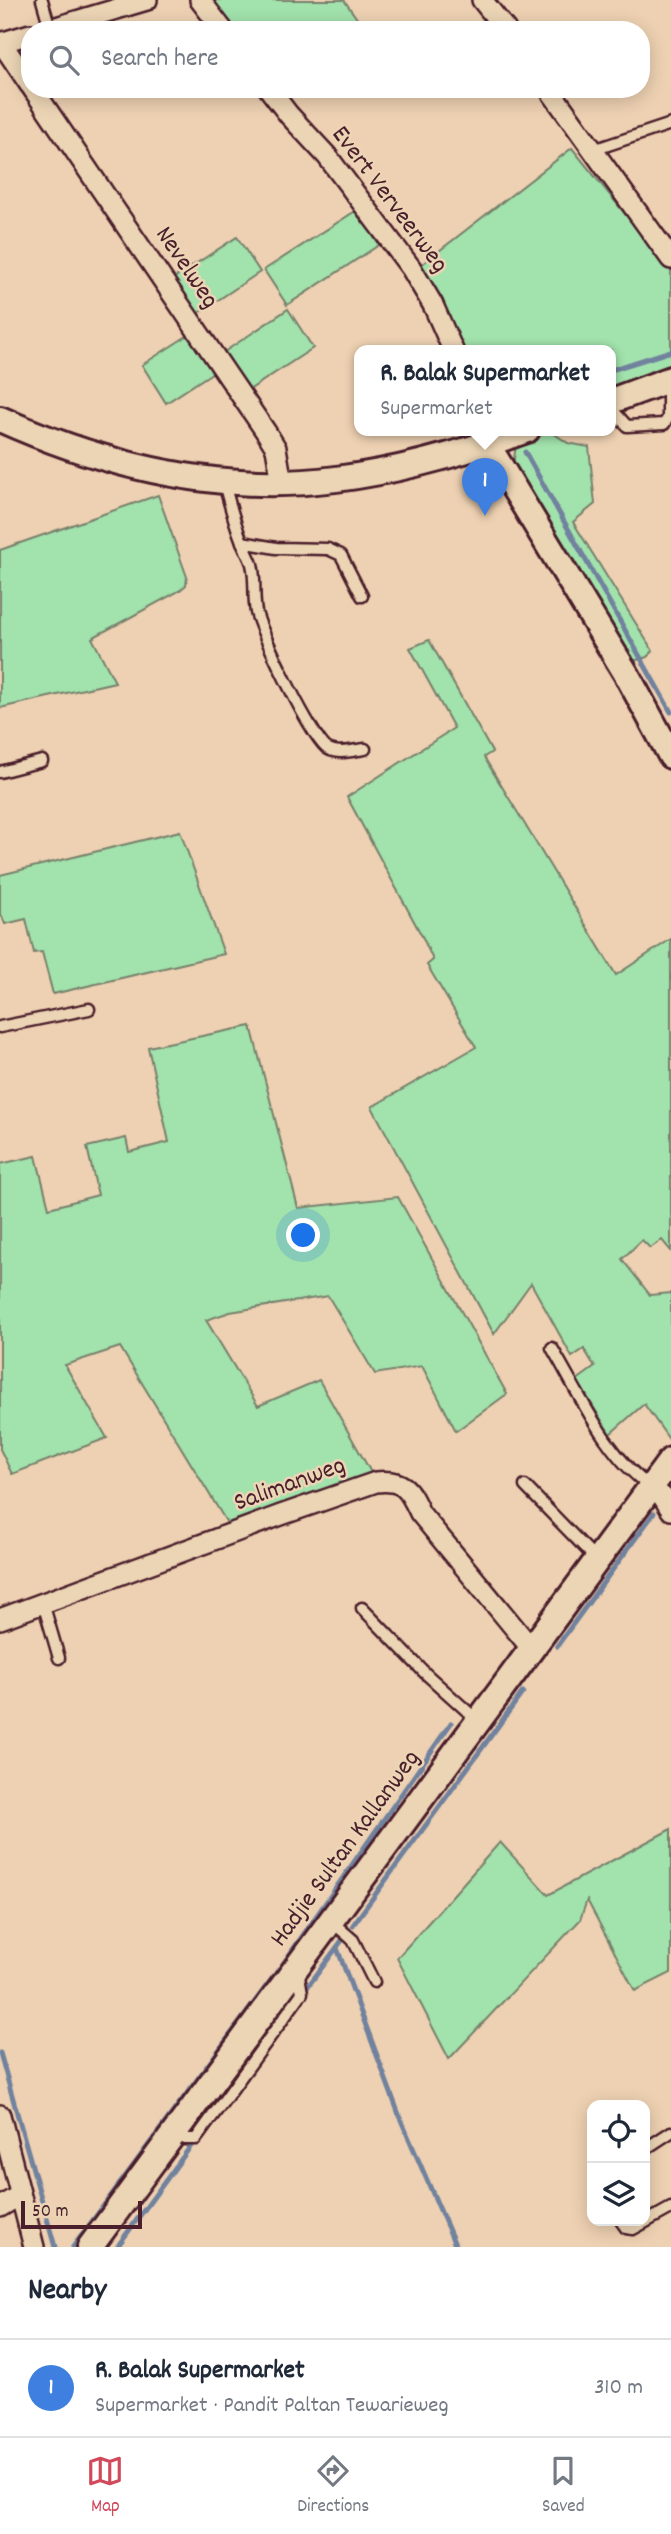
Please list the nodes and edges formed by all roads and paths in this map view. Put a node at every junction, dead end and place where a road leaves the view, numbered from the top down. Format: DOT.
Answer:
graph roads {
  1 [pos="42,0"];
  2 [pos="147,0"];
  3 [pos="200,0"];
  4 [pos="482,0"];
  5 [pos="115,4"];
  6 [pos="46,21"];
  7 [pos="69,21"];
  8 [pos="216,21"];
  9 [pos="499,21"];
  10 [pos="21,37"];
  11 [pos="0,43"];
  12 [pos="21,73"];
  13 [pos="38,98"];
  14 [pos="276,98"];
  15 [pos="555,98"];
  16 [pos="671,124"];
  17 [pos="593,150"];
  18 [pos="671,259"];
  19 [pos="451,345"];
  20 [pos="669,380"];
  21 [pos="616,399"];
  22 [pos="616,414"];
  23 [pos="0,419"];
  24 [pos="484,437"];
  25 [pos="224,480"];
  26 [pos="282,483"];
  27 [pos="242,542"];
  28 [pos="362,596"];
  29 [pos="366,749"];
  30 [pos="671,756"];
  31 [pos="42,761"];
  32 [pos="0,772"];
  33 [pos="89,1009"];
  34 [pos="0,1027"];
  35 [pos="552,1348"];
  36 [pos="671,1460"];
  37 [pos="525,1486"];
  38 [pos="652,1488"];
  39 [pos="671,1510"];
  40 [pos="597,1560"];
  41 [pos="43,1603"];
  42 [pos="362,1608"];
  43 [pos="0,1619"];
  44 [pos="531,1648"];
  45 [pos="59,1658"];
  46 [pos="477,1721"];
  47 [pos="331,1921"];
  48 [pos="374,1982"];
  49 [pos="0,2115"];
  50 [pos="671,2132"];
  51 [pos="650,2146"];
  52 [pos="20,2195"];
  53 [pos="0,2207"];
  54 [pos="671,2208"];
  55 [pos="650,2220"];
  56 [pos="34,2247"];
  57 [pos="90,2247"];
  1 -- 6 [label="lane"];
  2 -- 5 [label="street"];
  3 -- 8 [label="street"];
  4 -- 9 [label="street"];
  5 -- 7 [label="street"];
  10 -- 11 [label="street"];
  11 -- 12 [label="street, Nevelweg"];
  13 -- 26 [label="street, Nevelweg"];
  14 -- 19 [label="street, Evert Verveerweg"];
  15 -- 17 [label="street"];
  16 -- 17 [label="lane"];
  17 -- 18 [label="street"];
  20 -- 21 [label="street"];
  20 -- 22 [label="lane"];
  23 -- 25 [label="street"];
  24 -- 26 [label="street"];
  24 -- 30 [label="street"];
  25 -- 26 [label="street"];
  25 -- 27 [label="lane"];
  27 -- 28 [label="lane"];
  27 -- 29 [label="lane"];
  31 -- 32 [label="lane"];
  33 -- 34 [label="lane"];
  35 -- 38 [label="lane"];
  36 -- 38 [label="street, Hadjie Sultan Kallanweg"];
  37 -- 40 [label="lane"];
  38 -- 39 [label="street"];
  38 -- 40 [label="street, Hadjie Sultan Kallanweg"];
  40 -- 44 [label="street, Hadjie Sultan Kallanweg"];
  41 -- 43 [label="street, Salimanweg"];
  41 -- 44 [label="street, Salimanweg"];
  41 -- 45 [label="lane"];
  42 -- 46 [label="lane"];
  44 -- 46 [label="street, Hadjie Sultan Kallanweg"];
  46 -- 47 [label="street, Hadjie Sultan Kallanweg"];
  47 -- 48 [label="lane"];
  47 -- 57 [label="street, Hadjie Sultan Kallanweg"];
  49 -- 52 [label="street"];
  50 -- 51 [label="lane"];
  52 -- 53 [label="street"];
  52 -- 56 [label="street"];
  54 -- 55 [label="lane"];
}
